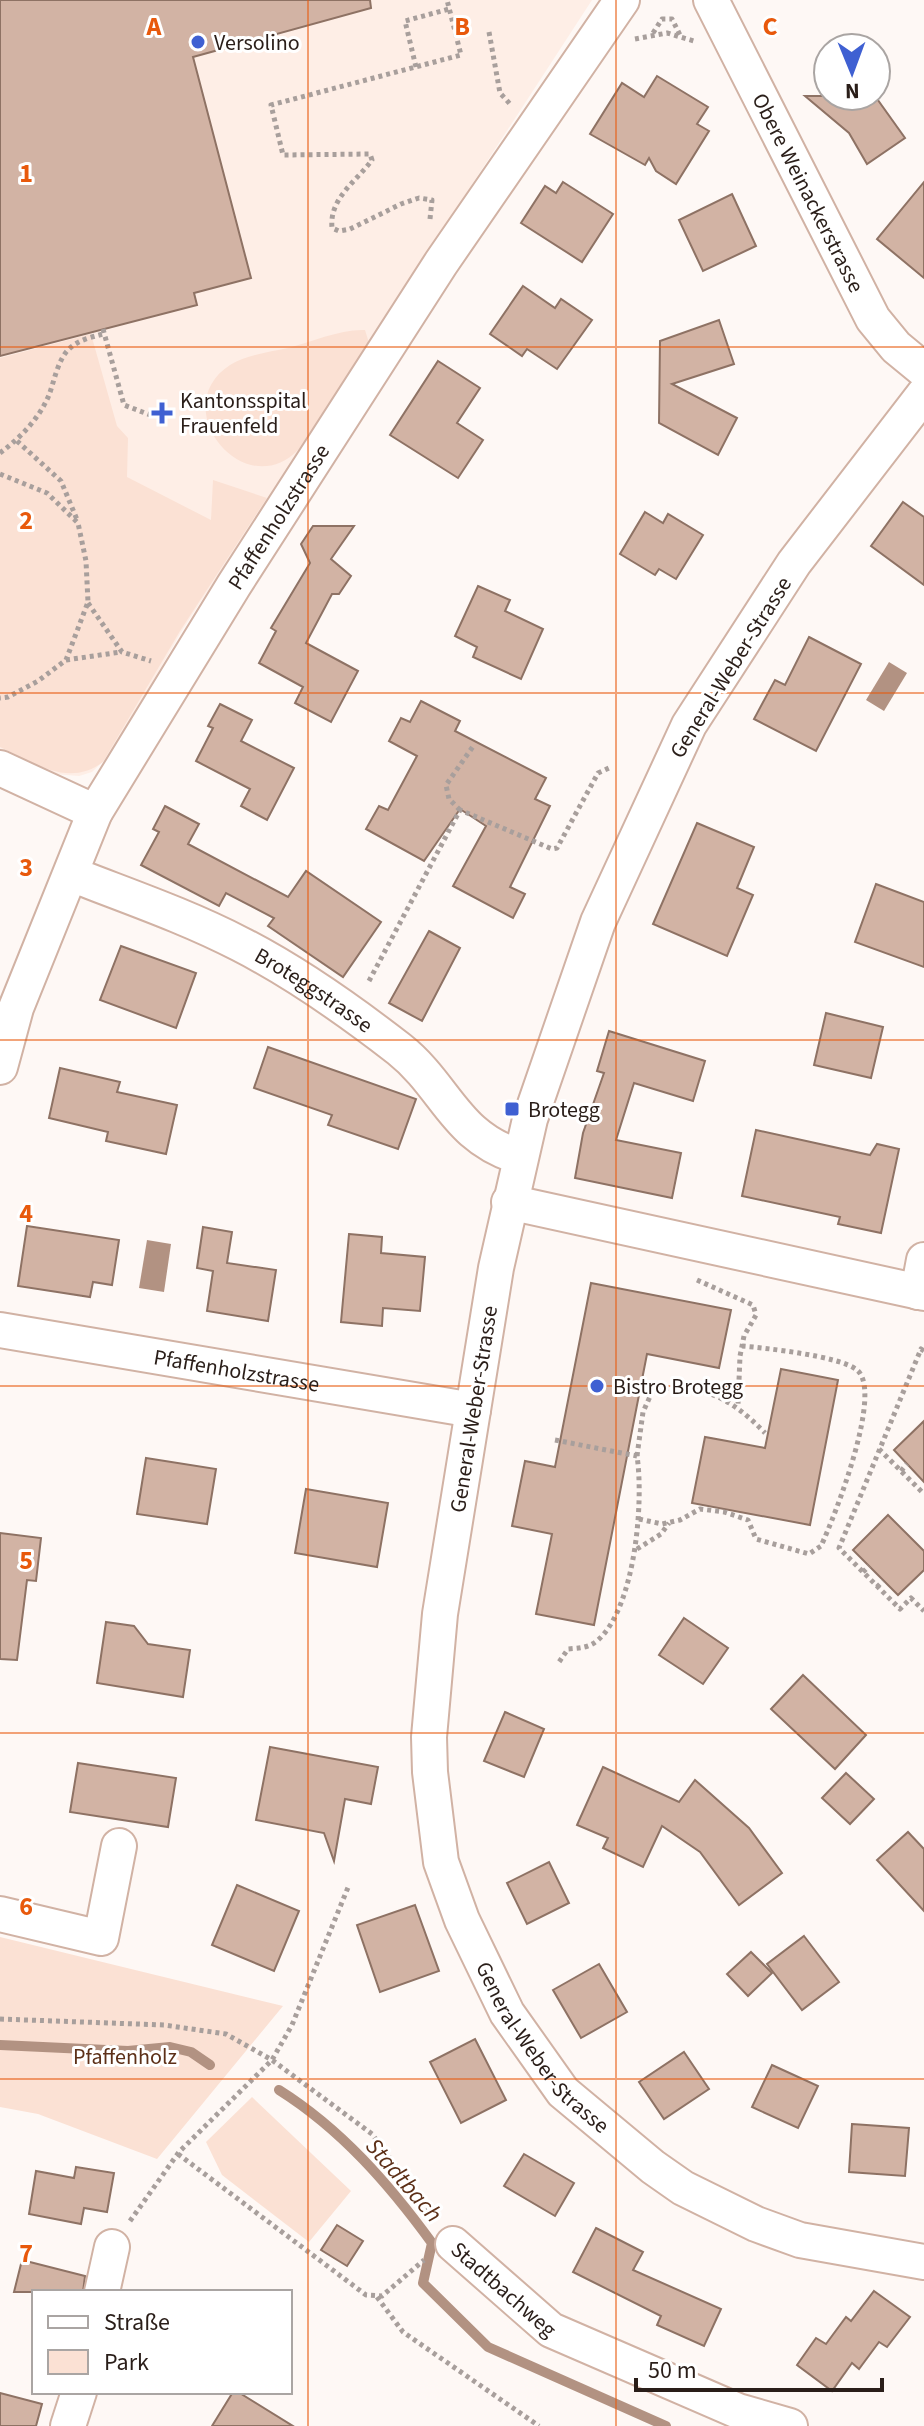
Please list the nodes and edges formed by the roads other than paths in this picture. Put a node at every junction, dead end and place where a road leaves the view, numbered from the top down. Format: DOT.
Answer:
graph roads {
  1 [pos="622,0"];
  2 [pos="711,0"];
  3 [pos="924,370"];
  4 [pos="924,394"];
  5 [pos="0,768"];
  6 [pos="95,812"];
  7 [pos="71,874"];
  8 [pos="0,1067"];
  9 [pos="520,1157"];
  10 [pos="509,1202"];
  11 [pos="922,1281"];
  12 [pos="0,1330"];
  13 [pos="473,1410"];
  14 [pos="119,1846"];
  15 [pos="0,1914"];
  16 [pos="453,2244"];
  17 [pos="112,2247"];
  18 [pos="924,2262"];
  19 [pos="102,2290"];
  20 [pos="78,2394"];
  21 [pos="68,2426"];
  22 [pos="790,2426"];
  1 -- 6 [label="street, Pfaffenholzstrasse"];
  2 -- 3 [label="street, Obere Weinackerstrasse"];
  4 -- 9 [label="street, General-Weber-Strasse"];
  5 -- 6 [label="street"];
  6 -- 7 [label="street, Pfaffenholzstrasse"];
  7 -- 8 [label="street, Pfaffenholzstrasse"];
  7 -- 9 [label="street, Broteggstrasse"];
  9 -- 10 [label="street, General-Weber-Strasse"];
  10 -- 11 [label="street"];
  10 -- 13 [label="street, General-Weber-Strasse"];
  12 -- 13 [label="street, Pfaffenholzstrasse"];
  13 -- 18 [label="street, General-Weber-Strasse"];
  14 -- 15 [label="street"];
  16 -- 22 [label="street, Stadtbachweg"];
  17 -- 19 [label="street"];
  20 -- 21 [label="street"];
}
